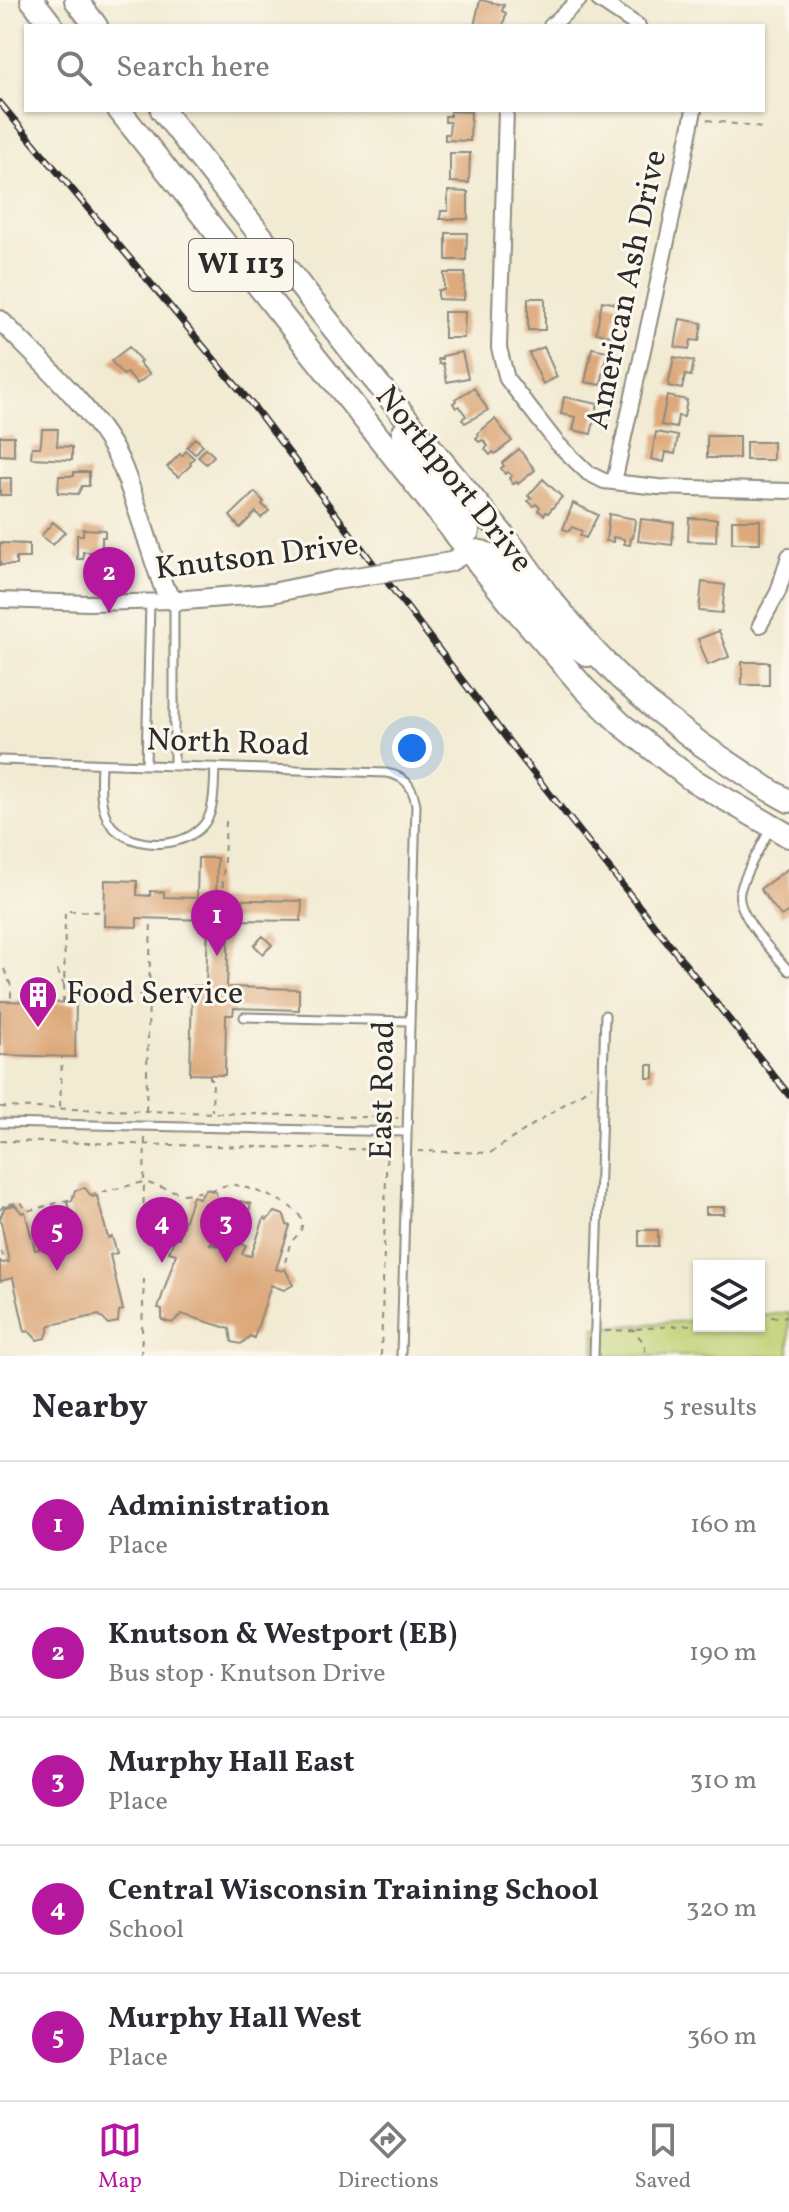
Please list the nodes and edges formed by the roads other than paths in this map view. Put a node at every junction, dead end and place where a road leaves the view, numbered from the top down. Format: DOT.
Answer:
graph roads {
  1 [pos="32,0"];
  2 [pos="76,0"];
  3 [pos="579,0"];
  4 [pos="599,0"];
  5 [pos="50,24"];
  6 [pos="94,24"];
  7 [pos="553,24"];
  8 [pos="635,24"];
  9 [pos="121,112"];
  10 [pos="164,112"];
  11 [pos="506,112"];
  12 [pos="694,112"];
  13 [pos="0,320"];
  14 [pos="364,367"];
  15 [pos="614,482"];
  16 [pos="789,491"];
  17 [pos="469,551"];
  18 [pos="789,556"];
  19 [pos="0,600"];
  20 [pos="174,601"];
  21 [pos="150,602"];
  22 [pos="760,625"];
  23 [pos="620,678"];
  24 [pos="0,760"];
  25 [pos="101,765"];
  26 [pos="146,765"];
  27 [pos="174,766"];
  28 [pos="215,767"];
  29 [pos="789,801"];
  30 [pos="415,825"];
  31 [pos="780,831"];
  32 [pos="789,971"];
  33 [pos="605,1015"];
  34 [pos="244,1017"];
  35 [pos="409,1021"];
  36 [pos="0,1123"];
  37 [pos="407,1132"];
  38 [pos="401,1356"];
  39 [pos="594,1356"];
  1 -- 5 [label="main road"];
  2 -- 6 [label="main road"];
  3 -- 7 [label="street"];
  4 -- 8 [label="street"];
  9 -- 17 [label="main road, Northport Drive / WI 113"];
  10 -- 14 [label="main road, Northport Drive / WI 113"];
  11 -- 15 [label="street"];
  12 -- 15 [label="street, American Ash Drive"];
  13 -- 20 [label="street"];
  14 -- 17 [label="main road"];
  14 -- 23 [label="main road, Northport Drive / WI 113"];
  15 -- 16 [label="street"];
  17 -- 20 [label="street, Knutson Drive, bridge"];
  17 -- 23 [label="main road"];
  17 -- 31 [label="main road, Northport Drive / WI 113"];
  18 -- 22 [label="street"];
  19 -- 21 [label="street, Knutson Drive"];
  20 -- 21 [label="street, Knutson Drive"];
  20 -- 27 [label="lane"];
  21 -- 26 [label="lane"];
  23 -- 29 [label="main road, Northport Drive / WI 113"];
  24 -- 25 [label="lane, North Road"];
  25 -- 26 [label="lane, North Road"];
  25 -- 28 [label="lane"];
  26 -- 27 [label="lane, North Road"];
  27 -- 28 [label="lane, North Road"];
  28 -- 30 [label="lane, North Road"];
  30 -- 35 [label="lane, East Road"];
  31 -- 32 [label="lane"];
  33 -- 39 [label="lane"];
  34 -- 35 [label="lane"];
  35 -- 37 [label="lane, East Road"];
  36 -- 37 [label="lane"];
  37 -- 38 [label="lane, East Road"];
}
